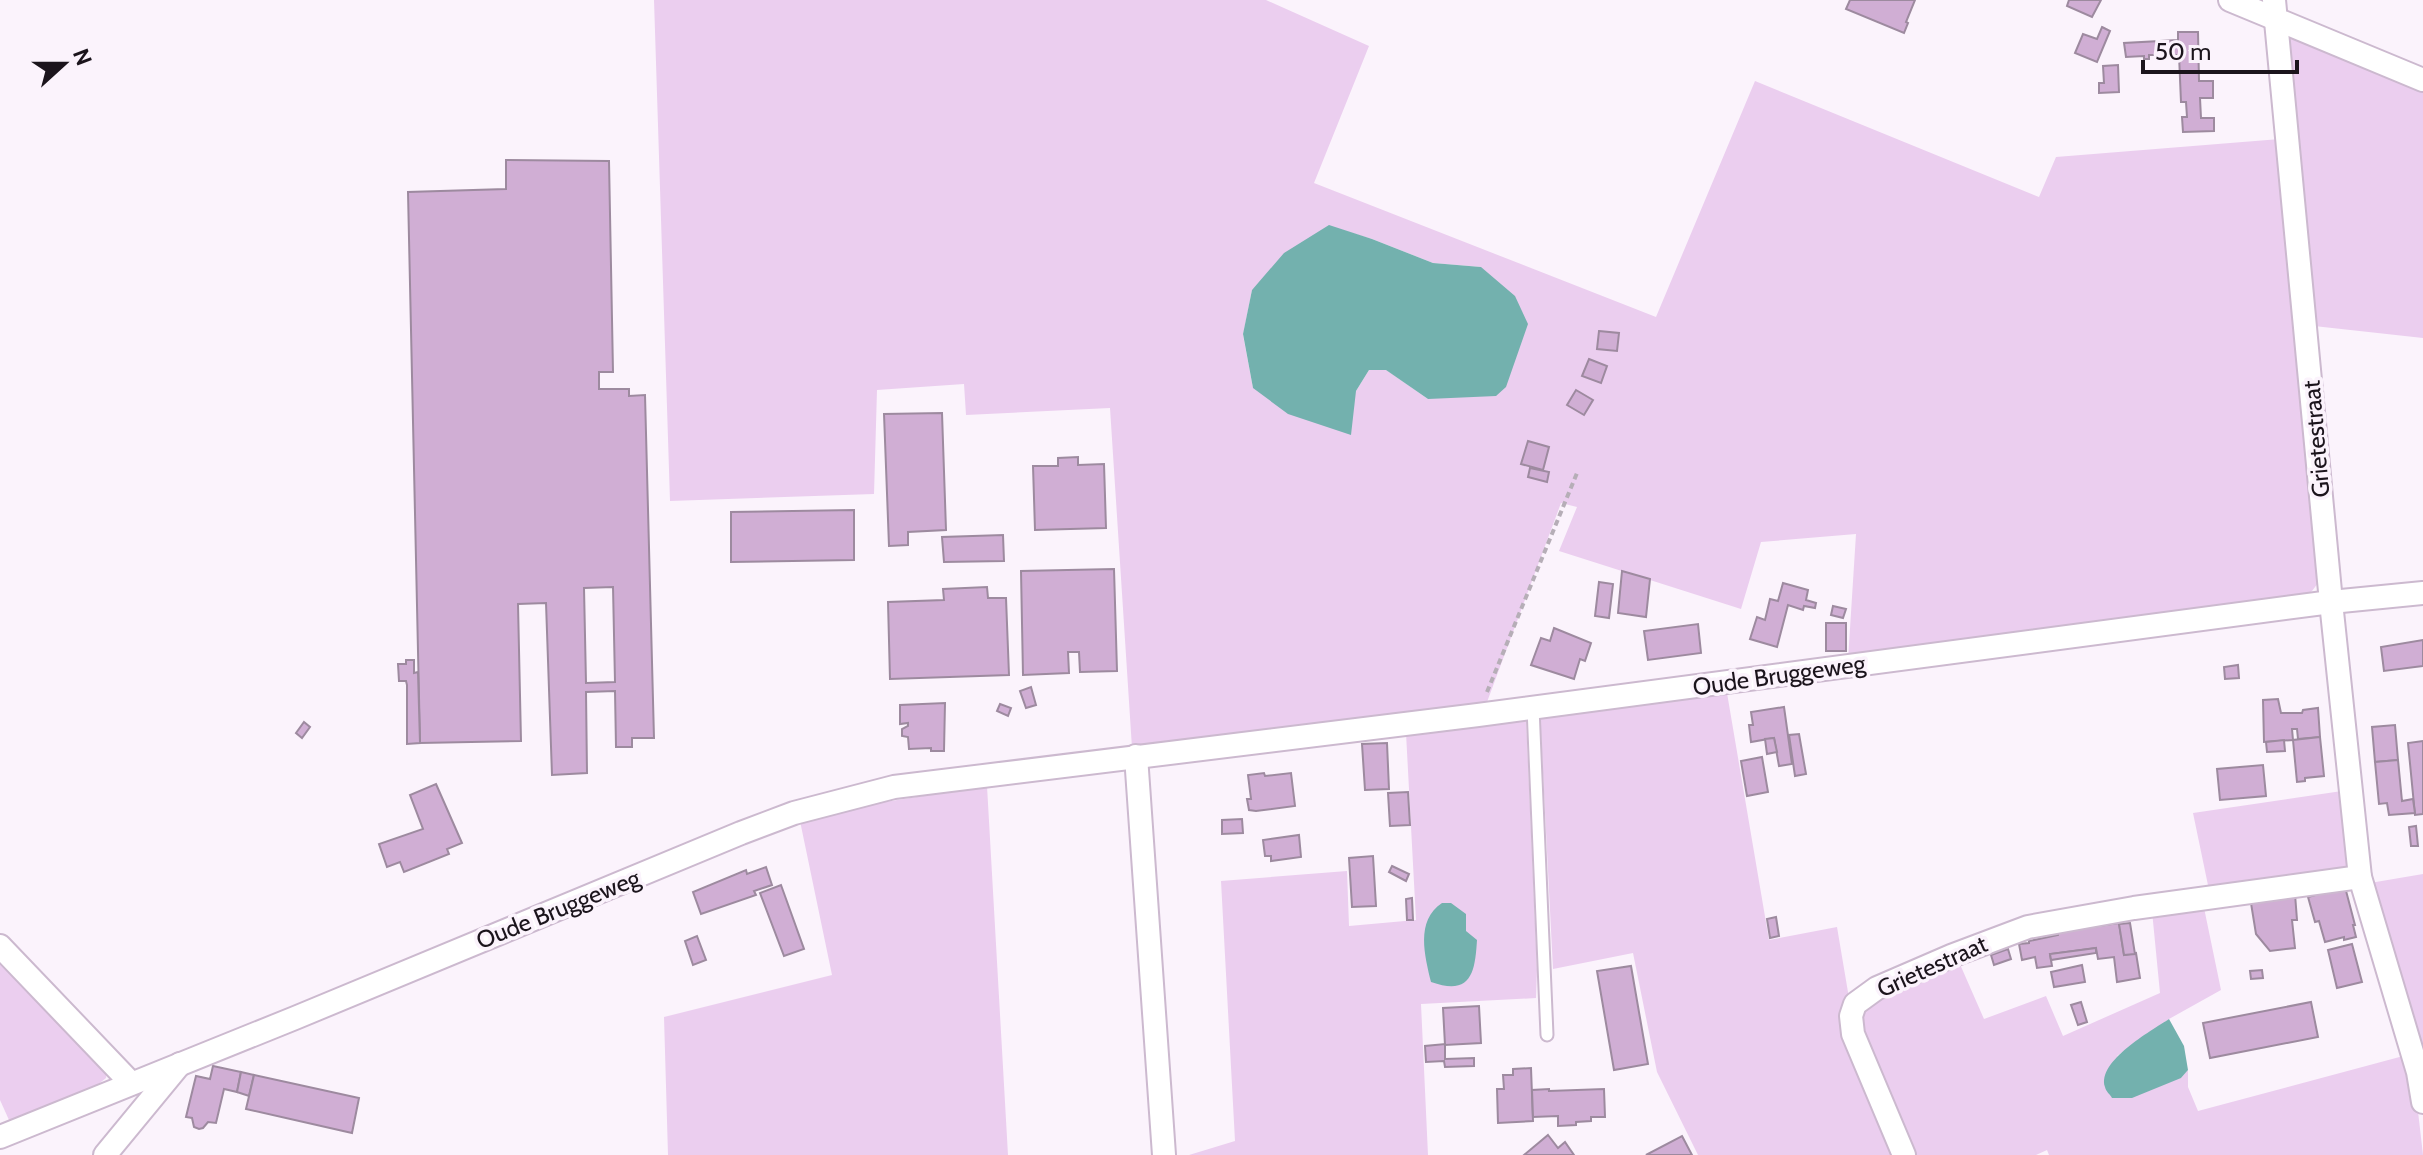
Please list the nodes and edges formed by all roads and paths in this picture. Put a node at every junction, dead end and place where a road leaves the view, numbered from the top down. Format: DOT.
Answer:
graph roads {
  1 [pos="2230,0"];
  2 [pos="2275,10"];
  3 [pos="2423,80"];
  4 [pos="1577,473"];
  5 [pos="2423,593"];
  6 [pos="2331,602"];
  7 [pos="1533,708"];
  8 [pos="1478,715"];
  9 [pos="1136,756"];
  10 [pos="2360,877"];
  11 [pos="0,946"];
  12 [pos="1547,1035"];
  13 [pos="181,1063"];
  14 [pos="131,1083"];
  15 [pos="2423,1102"];
  16 [pos="0,1137"];
  17 [pos="105,1155"];
  18 [pos="1164,1155"];
  19 [pos="1904,1155"];
  1 -- 2 [label="street"];
  2 -- 3 [label="street"];
  2 -- 6 [label="street, Grietestraat"];
  4 -- 8 [label="path"];
  5 -- 6 [label="street, Oude Bruggeweg"];
  6 -- 7 [label="street, Oude Bruggeweg"];
  6 -- 10 [label="street, Grietestraat"];
  7 -- 8 [label="street, Oude Bruggeweg"];
  7 -- 12 [label="lane"];
  8 -- 9 [label="street, Oude Bruggeweg"];
  9 -- 13 [label="street, Oude Bruggeweg"];
  9 -- 18 [label="street"];
  10 -- 15 [label="street, Grietestraat"];
  10 -- 19 [label="street, Grietestraat"];
  11 -- 14 [label="street"];
  13 -- 14 [label="street, Oude Bruggeweg"];
  13 -- 17 [label="street"];
  14 -- 16 [label="street, Oude Bruggeweg"];
}
